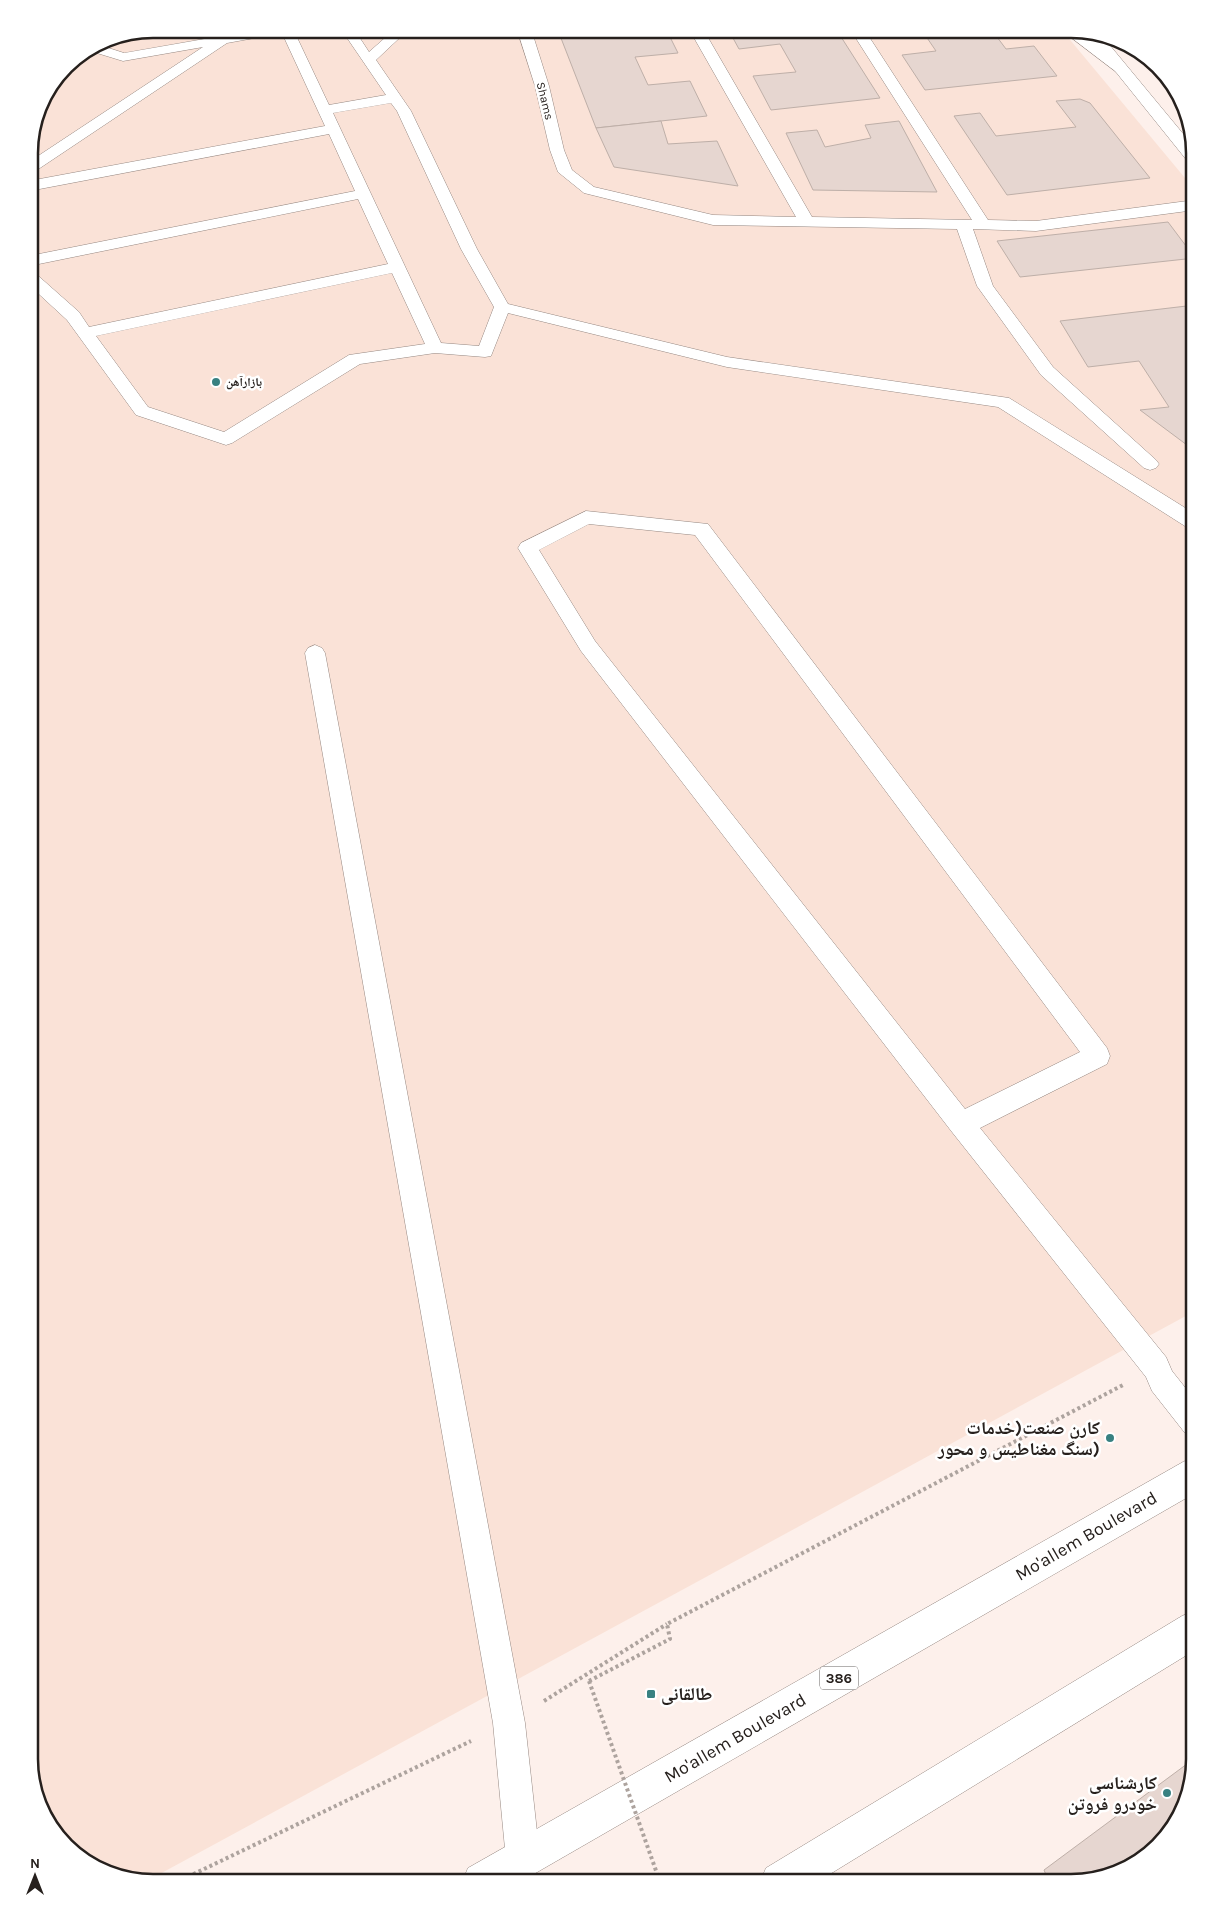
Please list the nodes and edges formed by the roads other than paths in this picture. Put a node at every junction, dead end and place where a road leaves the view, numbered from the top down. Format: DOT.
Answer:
graph roads {
  1 [pos="235,38"];
  2 [pos="289,38"];
  3 [pos="353,38"];
  4 [pos="393,38"];
  5 [pos="527,38"];
  6 [pos="701,38"];
  7 [pos="863,38"];
  8 [pos="1080,38"];
  9 [pos="224,40"];
  10 [pos="1099,41"];
  11 [pos="101,50"];
  12 [pos="368,60"];
  13 [pos="1124,71"];
  14 [pos="395,98"];
  15 [pos="324,110"];
  16 [pos="333,129"];
  17 [pos="1186,147"];
  18 [pos="38,164"];
  19 [pos="38,184"];
  20 [pos="363,194"];
  21 [pos="1186,206"];
  22 [pos="806,221"];
  23 [pos="963,224"];
  24 [pos="983,225"];
  25 [pos="38,259"];
  26 [pos="397,268"];
  27 [pos="38,284"];
  28 [pos="502,307"];
  29 [pos="86,334"];
  30 [pos="435,348"];
  31 [pos="1150,464"];
  32 [pos="1186,517"];
  33 [pos="315,653"];
  34 [pos="962,1124"];
  35 [pos="1186,1412"];
  36 [pos="1186,1479"];
  37 [pos="1186,1634"];
  38 [pos="522,1859"];
  39 [pos="497,1873"];
  40 [pos="794,1874"];
  1 -- 9 [label="lane"];
  2 -- 15 [label="lane"];
  3 -- 12 [label="lane"];
  4 -- 12 [label="lane"];
  5 -- 22 [label="lane, Shams"];
  6 -- 22 [label="lane"];
  7 -- 24 [label="lane"];
  8 -- 13 [label="lane"];
  9 -- 11 [label="lane"];
  9 -- 18 [label="lane"];
  10 -- 13 [label="main road"];
  12 -- 14 [label="lane"];
  13 -- 17 [label="main road"];
  14 -- 15 [label="lane"];
  14 -- 28 [label="lane"];
  15 -- 16 [label="lane"];
  16 -- 19 [label="lane"];
  16 -- 20 [label="lane"];
  20 -- 25 [label="lane"];
  20 -- 26 [label="lane"];
  21 -- 24 [label="lane"];
  22 -- 23 [label="lane"];
  23 -- 24 [label="lane"];
  23 -- 31 [label="lane"];
  26 -- 29 [label="lane"];
  26 -- 30 [label="lane"];
  27 -- 29 [label="lane"];
  28 -- 30 [label="lane"];
  28 -- 32 [label="lane"];
  29 -- 30 [label="lane"];
  33 -- 38 [label="lane"];
  34 -- 34 [label="lane"];
  34 -- 35 [label="lane"];
  36 -- 38 [label="main road, Mo'allem Boulevard / 386"];
  37 -- 40 [label="main road"];
  38 -- 39 [label="main road, Mo'allem Boulevard / 386"];
}
